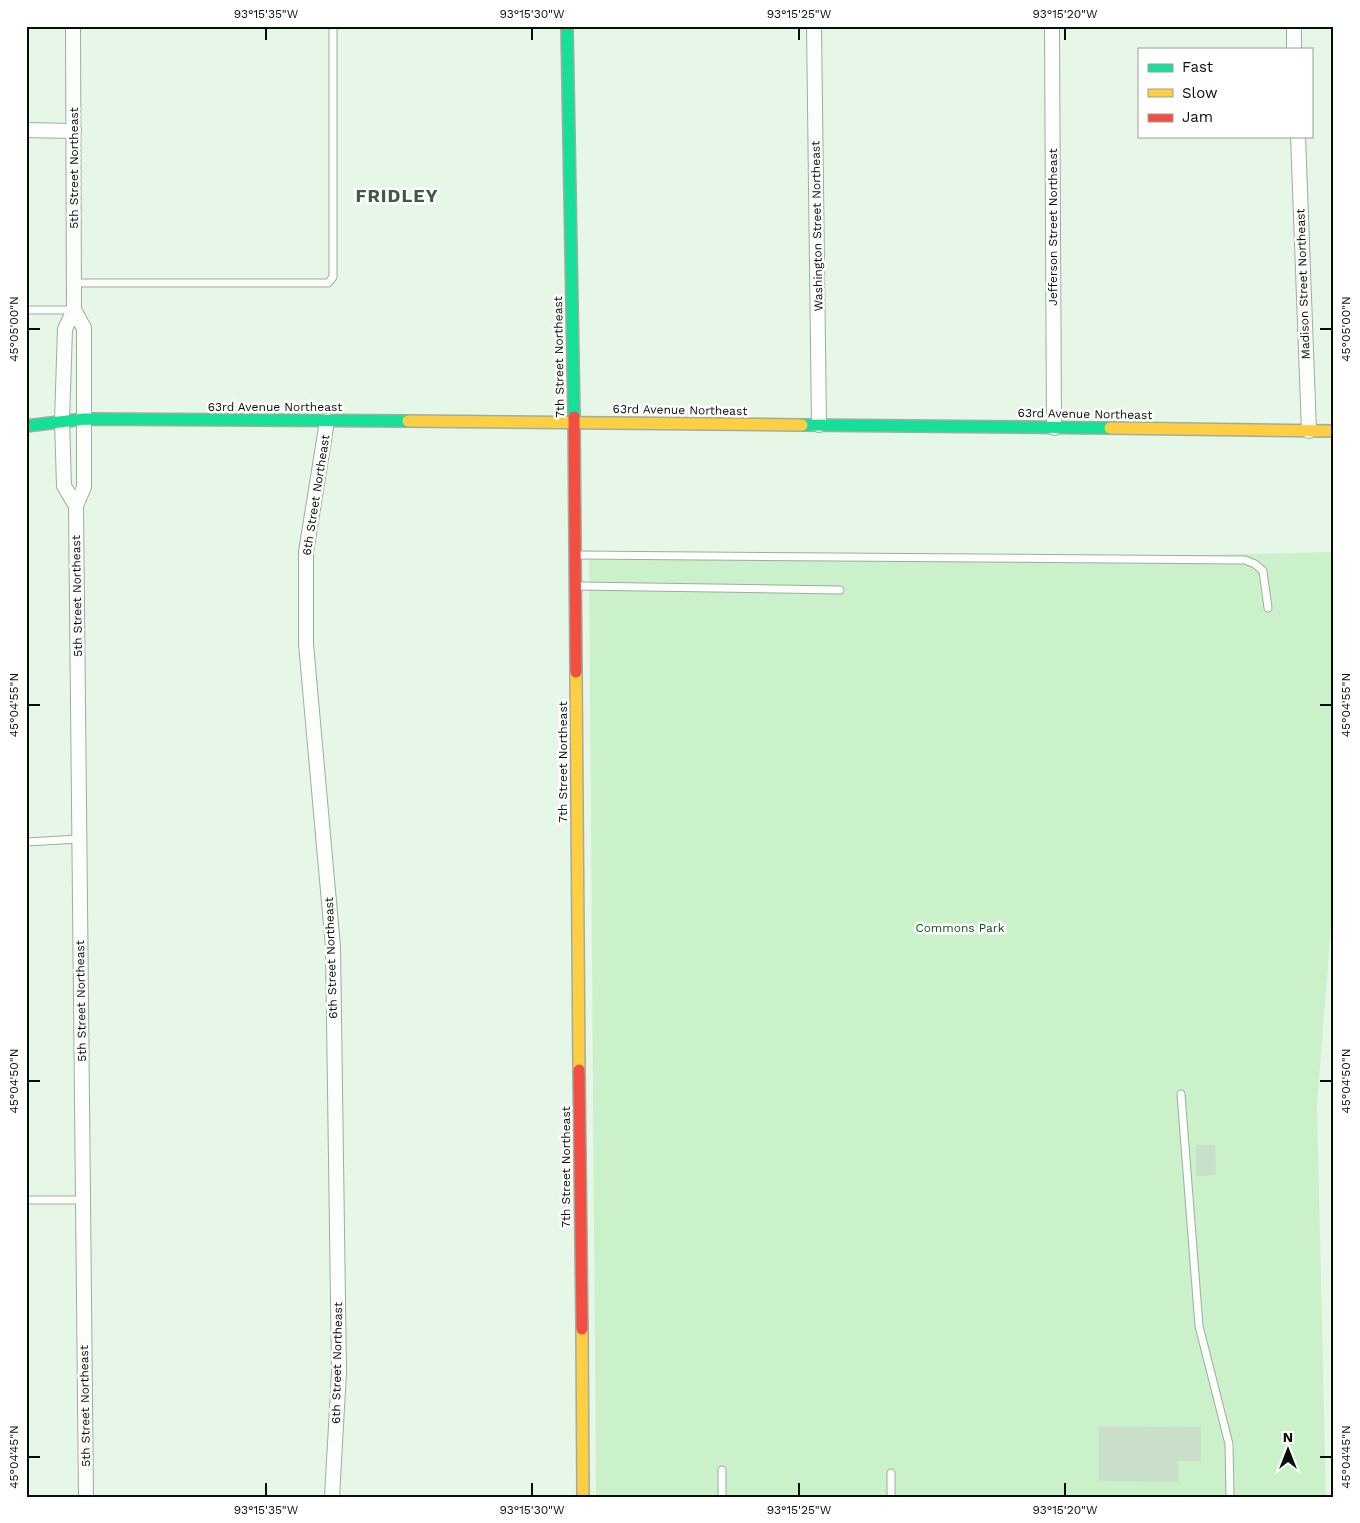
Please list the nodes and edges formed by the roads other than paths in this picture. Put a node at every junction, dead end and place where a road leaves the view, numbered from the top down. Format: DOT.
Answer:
graph roads {
  1 [pos="74,26"];
  2 [pos="333,26"];
  3 [pos="567,26"];
  4 [pos="814,26"];
  5 [pos="1052,26"];
  6 [pos="1294,26"];
  7 [pos="1294,48"];
  8 [pos="26,130"];
  9 [pos="74,131"];
  10 [pos="1298,138"];
  11 [pos="75,283"];
  12 [pos="26,310"];
  13 [pos="74,310"];
  14 [pos="84,419"];
  15 [pos="62,420"];
  16 [pos="327,421"];
  17 [pos="574,422"];
  18 [pos="819,425"];
  19 [pos="26,426"];
  20 [pos="1054,428"];
  21 [pos="1309,431"];
  22 [pos="1334,431"];
  23 [pos="76,506"];
  24 [pos="575,555"];
  25 [pos="575,586"];
  26 [pos="840,590"];
  27 [pos="1268,608"];
  28 [pos="79,839"];
  29 [pos="26,842"];
  30 [pos="1181,1094"];
  31 [pos="26,1200"];
  32 [pos="82,1200"];
  33 [pos="722,1470"];
  34 [pos="891,1473"];
  35 [pos="86,1497"];
  36 [pos="332,1497"];
  37 [pos="582,1497"];
  38 [pos="722,1497"];
  39 [pos="891,1497"];
  40 [pos="1230,1497"];
  1 -- 9 [label="street, 5th Street Northeast"];
  2 -- 11 [label="lane"];
  3 -- 17 [label="street, 7th Street Northeast"];
  4 -- 18 [label="street, Washington Street Northeast"];
  5 -- 20 [label="street, Jefferson Street Northeast"];
  6 -- 7 [label="street"];
  8 -- 9 [label="street"];
  9 -- 11 [label="street, 5th Street Northeast"];
  10 -- 21 [label="street, Madison Street Northeast"];
  11 -- 13 [label="street, 5th Street Northeast"];
  12 -- 13 [label="lane"];
  13 -- 14 [label="street, 5th Street Northeast"];
  13 -- 15 [label="street, 5th Street Northeast"];
  14 -- 15 [label="street, 63rd Avenue Northeast"];
  14 -- 16 [label="street, 63rd Avenue Northeast"];
  14 -- 23 [label="street, 5th Street Northeast"];
  15 -- 19 [label="street, 63rd Avenue Northeast"];
  15 -- 23 [label="street, 5th Street Northeast"];
  16 -- 17 [label="street, 63rd Avenue Northeast"];
  16 -- 36 [label="street, 6th Street Northeast"];
  17 -- 18 [label="street, 63rd Avenue Northeast"];
  17 -- 24 [label="street, 7th Street Northeast"];
  18 -- 20 [label="street, 63rd Avenue Northeast"];
  20 -- 21 [label="street, 63rd Avenue Northeast"];
  21 -- 22 [label="street, 63rd Avenue Northeast"];
  23 -- 28 [label="street, 5th Street Northeast"];
  24 -- 25 [label="street, 7th Street Northeast"];
  24 -- 27 [label="lane"];
  25 -- 26 [label="lane"];
  25 -- 37 [label="street, 7th Street Northeast"];
  28 -- 29 [label="lane"];
  28 -- 32 [label="street, 5th Street Northeast"];
  30 -- 40 [label="lane"];
  31 -- 32 [label="lane"];
  32 -- 35 [label="street, 5th Street Northeast"];
  33 -- 38 [label="lane"];
  34 -- 39 [label="lane"];
}
